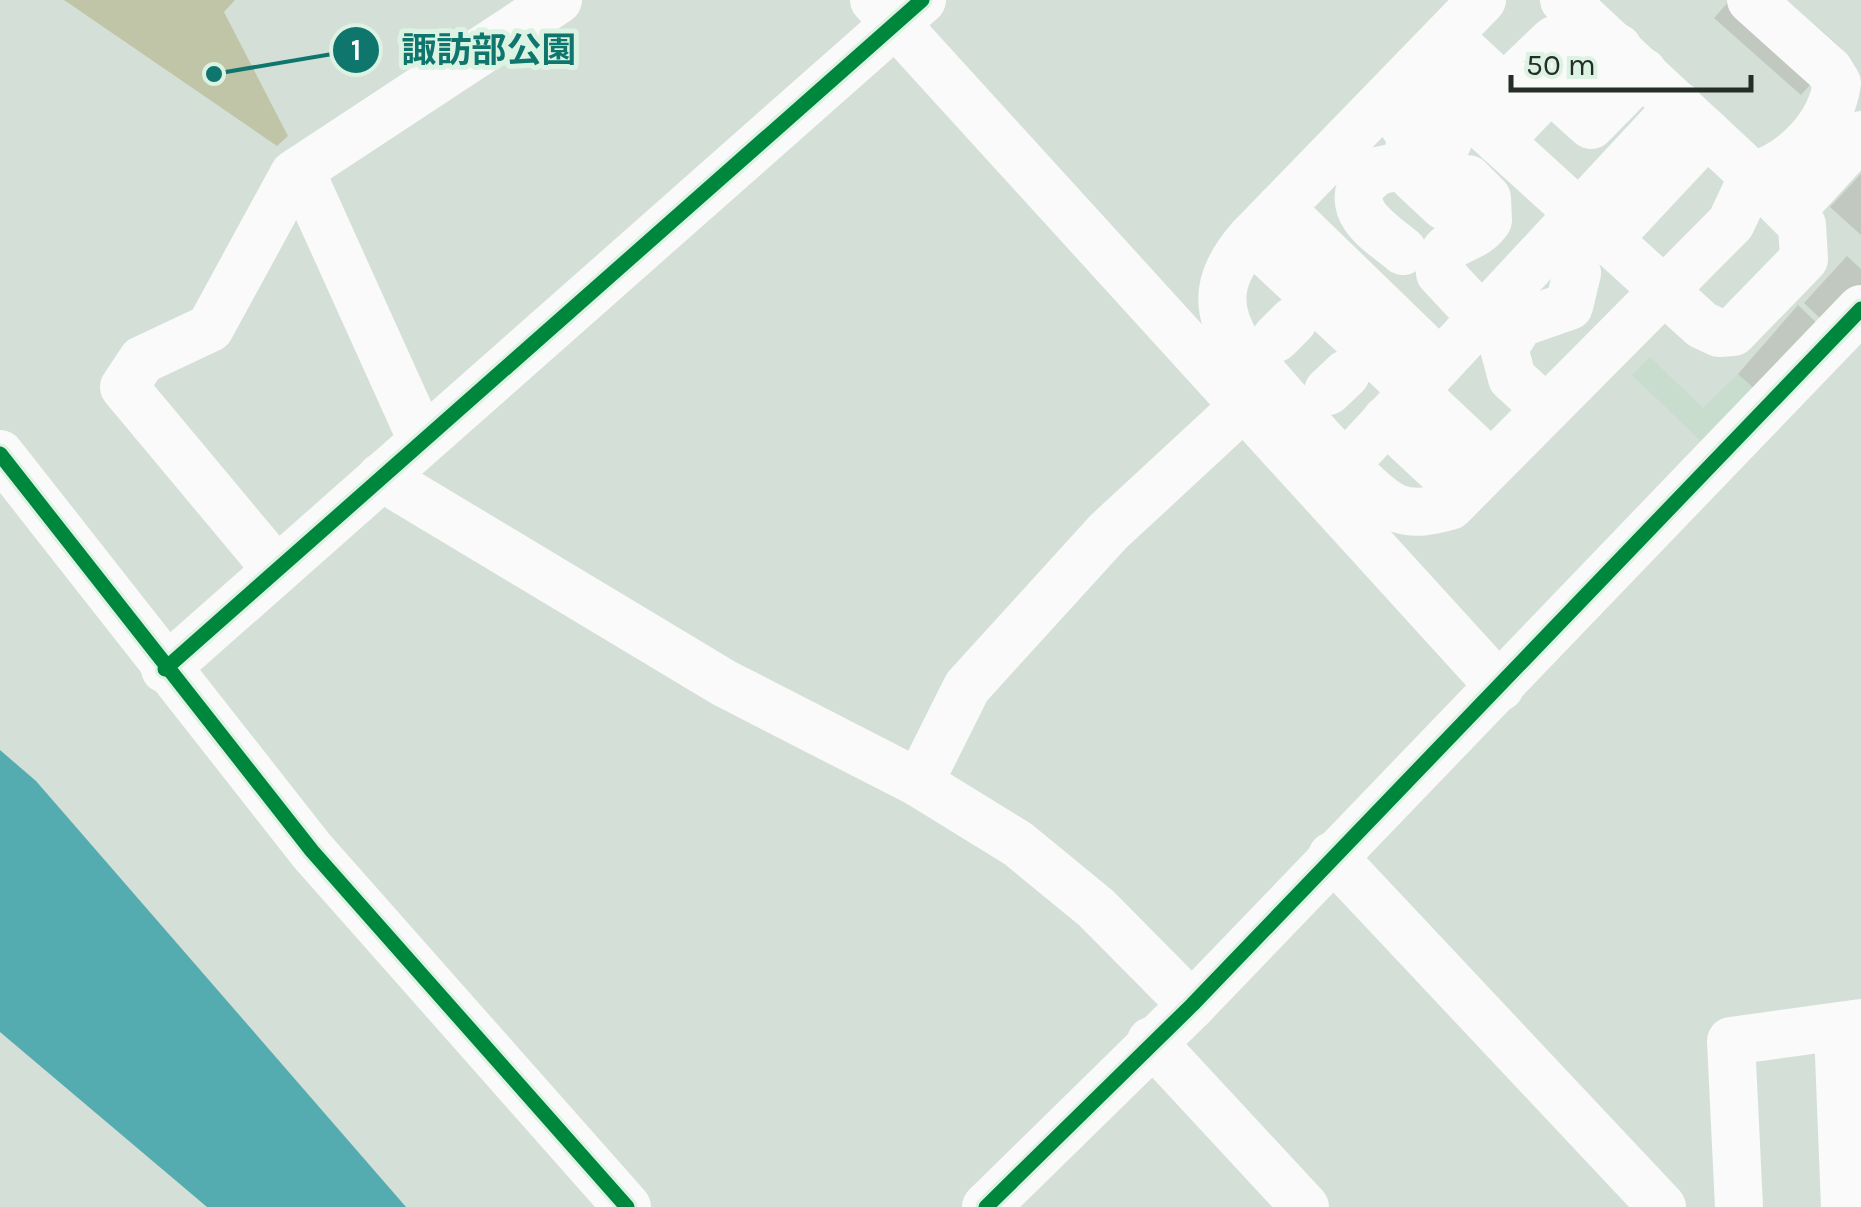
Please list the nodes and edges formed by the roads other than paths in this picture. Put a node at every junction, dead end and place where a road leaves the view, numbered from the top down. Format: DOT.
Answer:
graph roads {
  1 [pos="1482,0"];
  2 [pos="1751,0"];
  3 [pos="553,2"];
  4 [pos="1579,4"];
  5 [pos="897,8"];
  6 [pos="1411,74"];
  7 [pos="1661,89"];
  8 [pos="1861,135"];
  9 [pos="1513,153"];
  10 [pos="300,170"];
  11 [pos="1753,176"];
  12 [pos="1456,193"];
  13 [pos="1790,212"];
  14 [pos="1266,224"];
  15 [pos="1580,231"];
  16 [pos="1394,261"];
  17 [pos="1664,290"];
  18 [pos="1861,308"];
  19 [pos="1439,363"];
  20 [pos="1244,406"];
  21 [pos="1546,409"];
  22 [pos="422,440"];
  23 [pos="0,454"];
  24 [pos="1346,464"];
  25 [pos="381,476"];
  26 [pos="1477,478"];
  27 [pos="276,570"];
  28 [pos="165,669"];
  29 [pos="1500,688"];
  30 [pos="919,783"];
  31 [pos="1332,856"];
  32 [pos="1192,1005"];
  33 [pos="1850,1027"];
  34 [pos="1151,1041"];
  35 [pos="996,1203"];
  36 [pos="626,1207"];
  37 [pos="1305,1207"];
  38 [pos="1662,1207"];
  39 [pos="1739,1207"];
  40 [pos="1844,1207"];
  1 -- 6 [label="street"];
  2 -- 11 [label="street"];
  3 -- 10 [label="street"];
  4 -- 7 [label="street"];
  5 -- 20 [label="street"];
  5 -- 22 [label="street"];
  6 -- 7 [label="street"];
  6 -- 9 [label="street"];
  6 -- 12 [label="street"];
  6 -- 14 [label="street"];
  6 -- 16 [label="street"];
  7 -- 9 [label="street"];
  7 -- 11 [label="street"];
  7 -- 15 [label="street"];
  7 -- 15 [label="street"];
  8 -- 13 [label="street"];
  9 -- 12 [label="street"];
  9 -- 15 [label="street"];
  9 -- 19 [label="street"];
  10 -- 22 [label="street"];
  10 -- 27 [label="street"];
  11 -- 13 [label="street"];
  11 -- 17 [label="street"];
  12 -- 16 [label="street"];
  12 -- 19 [label="street"];
  13 -- 17 [label="street"];
  14 -- 16 [label="street"];
  14 -- 19 [label="street"];
  14 -- 19 [label="street"];
  14 -- 24 [label="street"];
  15 -- 17 [label="street"];
  15 -- 19 [label="street"];
  15 -- 21 [label="street"];
  16 -- 19 [label="street"];
  17 -- 21 [label="street"];
  18 -- 29 [label="street"];
  19 -- 24 [label="street"];
  19 -- 26 [label="street"];
  19 -- 26 [label="street"];
  20 -- 29 [label="street"];
  20 -- 30 [label="street"];
  21 -- 26 [label="street"];
  22 -- 25 [label="street"];
  23 -- 28 [label="street"];
  24 -- 26 [label="street"];
  25 -- 27 [label="street"];
  25 -- 30 [label="street"];
  27 -- 28 [label="street"];
  28 -- 36 [label="street"];
  29 -- 31 [label="street"];
  30 -- 32 [label="street"];
  31 -- 32 [label="street"];
  31 -- 38 [label="street"];
  32 -- 34 [label="street"];
  33 -- 39 [label="street"];
  33 -- 40 [label="street"];
  34 -- 35 [label="street"];
  34 -- 37 [label="street"];
}
